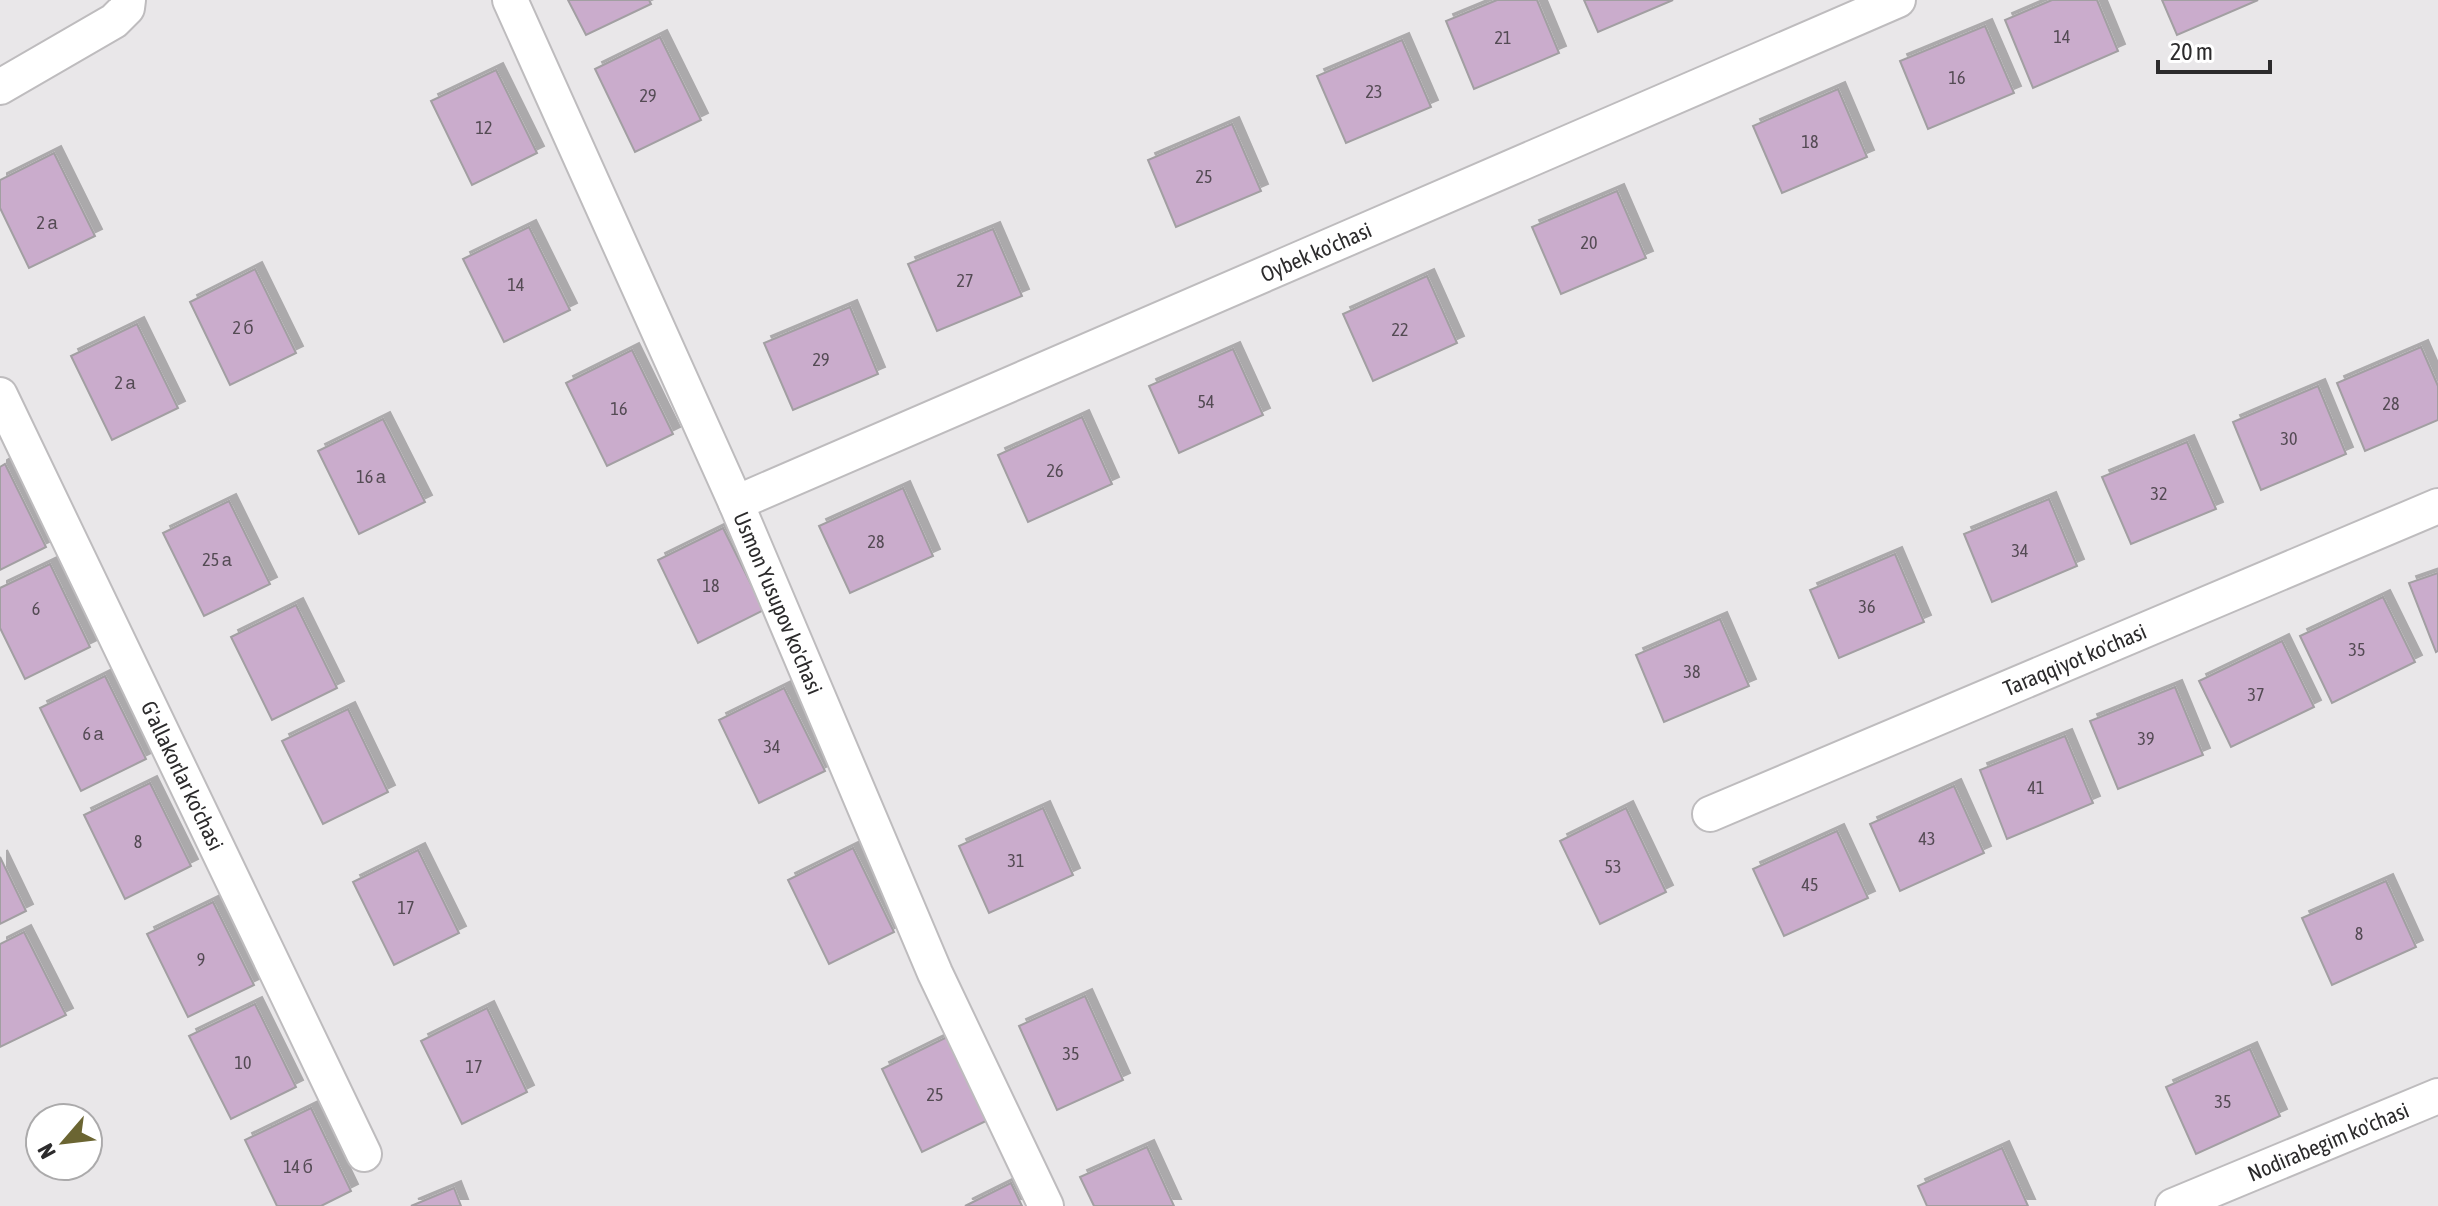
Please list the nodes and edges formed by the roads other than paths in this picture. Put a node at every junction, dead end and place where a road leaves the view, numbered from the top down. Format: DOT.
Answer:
graph roads {
  1 [pos="128,0"];
  2 [pos="510,0"];
  3 [pos="1898,0"];
  4 [pos="0,87"];
  5 [pos="0,395"];
  6 [pos="736,503"];
  7 [pos="2438,506"];
  8 [pos="1710,814"];
  9 [pos="2438,1096"];
  10 [pos="364,1154"];
  11 [pos="1046,1206"];
  12 [pos="2173,1206"];
  1 -- 4 [label="street"];
  2 -- 6 [label="street, Usmon Yusupov ko'chasi"];
  3 -- 6 [label="street, Oybek ko'chasi"];
  5 -- 10 [label="street, G'allakorlar ko'chasi"];
  6 -- 11 [label="street, Usmon Yusupov ko'chasi"];
  7 -- 8 [label="street, Taraqqiyot ko'chasi"];
  9 -- 12 [label="street, Nodirabegim ko'chasi"];
}
